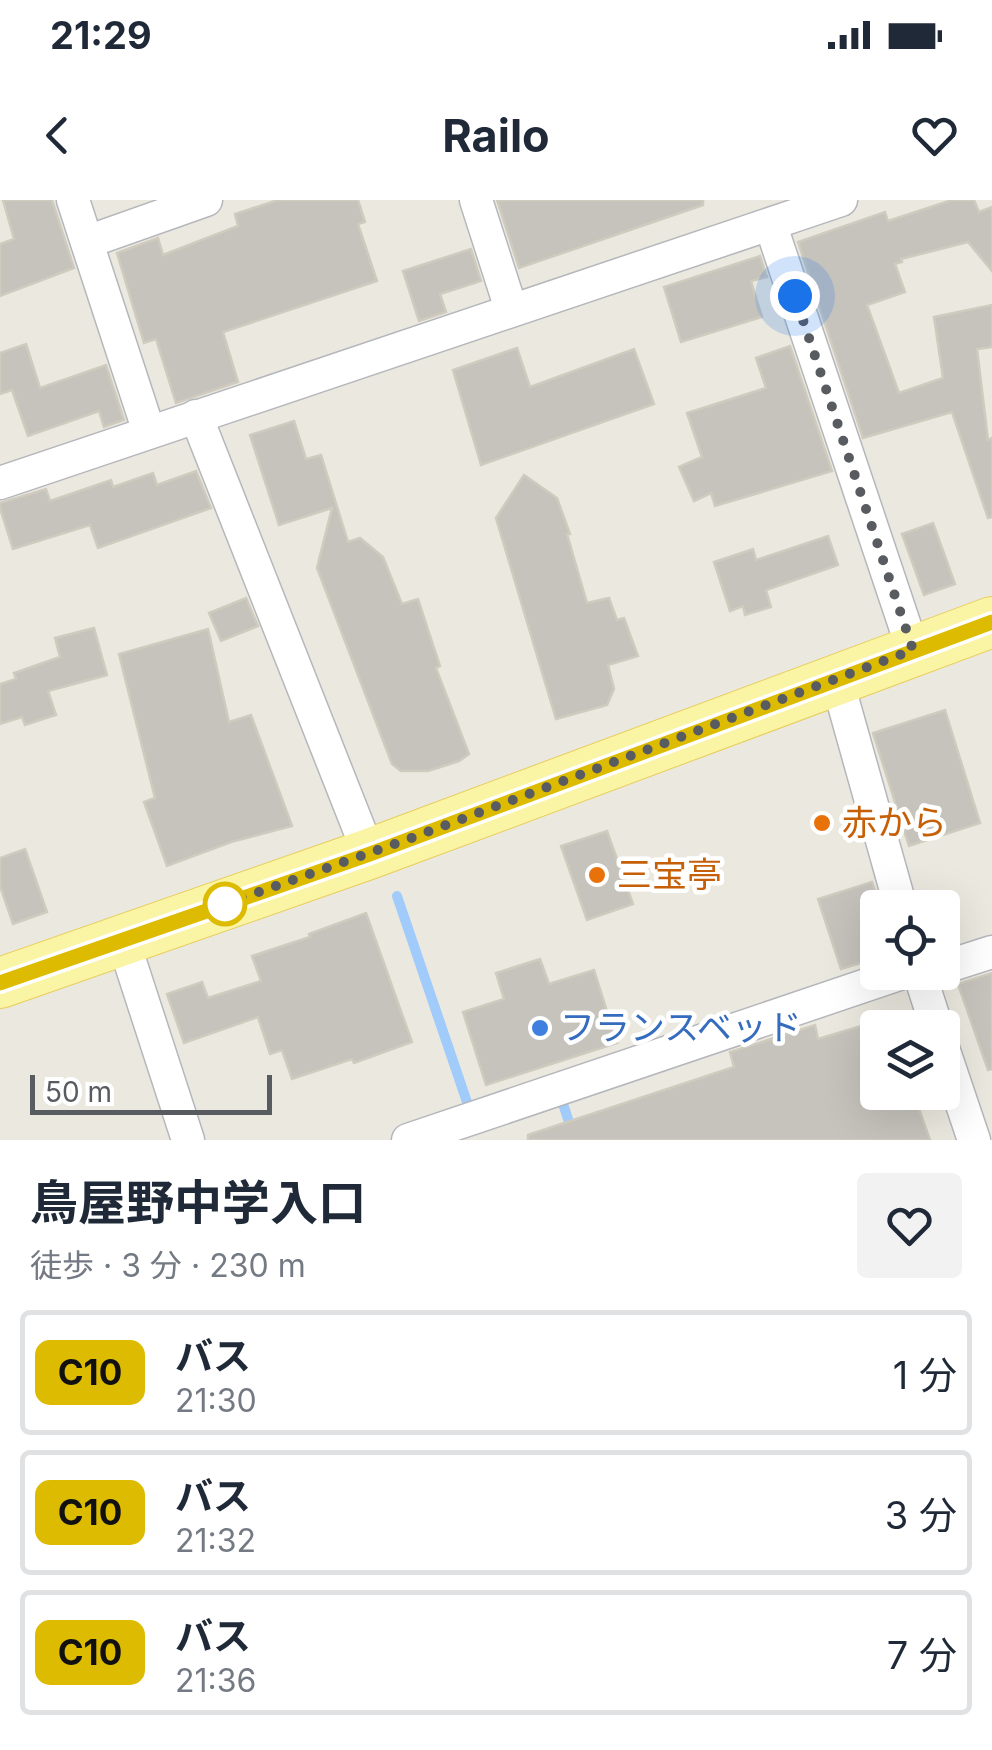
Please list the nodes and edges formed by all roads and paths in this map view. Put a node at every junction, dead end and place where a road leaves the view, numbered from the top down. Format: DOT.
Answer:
graph roads {
  1 [pos="73,200"];
  2 [pos="206,200"];
  3 [pos="476,200"];
  4 [pos="841,200"];
  5 [pos="772,226"];
  6 [pos="86,242"];
  7 [pos="511,310"];
  8 [pos="196,416"];
  9 [pos="149,432"];
  10 [pos="0,482"];
  11 [pos="992,622"];
  12 [pos="913,650"];
  13 [pos="838,680"];
  14 [pos="370,854"];
  15 [pos="896,890"];
  16 [pos="123,940"];
  17 [pos="992,952"];
  18 [pos="960,961"];
  19 [pos="0,983"];
  20 [pos="868,990"];
  21 [pos="960,1088"];
  22 [pos="979,1134"];
  23 [pos="188,1140"];
  24 [pos="408,1140"];
  1 -- 6 [label="street"];
  2 -- 6 [label="street"];
  3 -- 7 [label="street"];
  4 -- 5 [label="street"];
  5 -- 7 [label="street"];
  5 -- 12 [label="street"];
  6 -- 9 [label="street"];
  7 -- 8 [label="street"];
  8 -- 9 [label="street"];
  8 -- 14 [label="street"];
  9 -- 10 [label="street"];
  11 -- 12 [label="main road"];
  12 -- 13 [label="main road"];
  13 -- 14 [label="main road"];
  13 -- 15 [label="street"];
  14 -- 16 [label="main road"];
  16 -- 19 [label="main road"];
  16 -- 23 [label="street"];
  17 -- 18 [label="street"];
  20 -- 24 [label="street"];
  21 -- 22 [label="street"];
}
